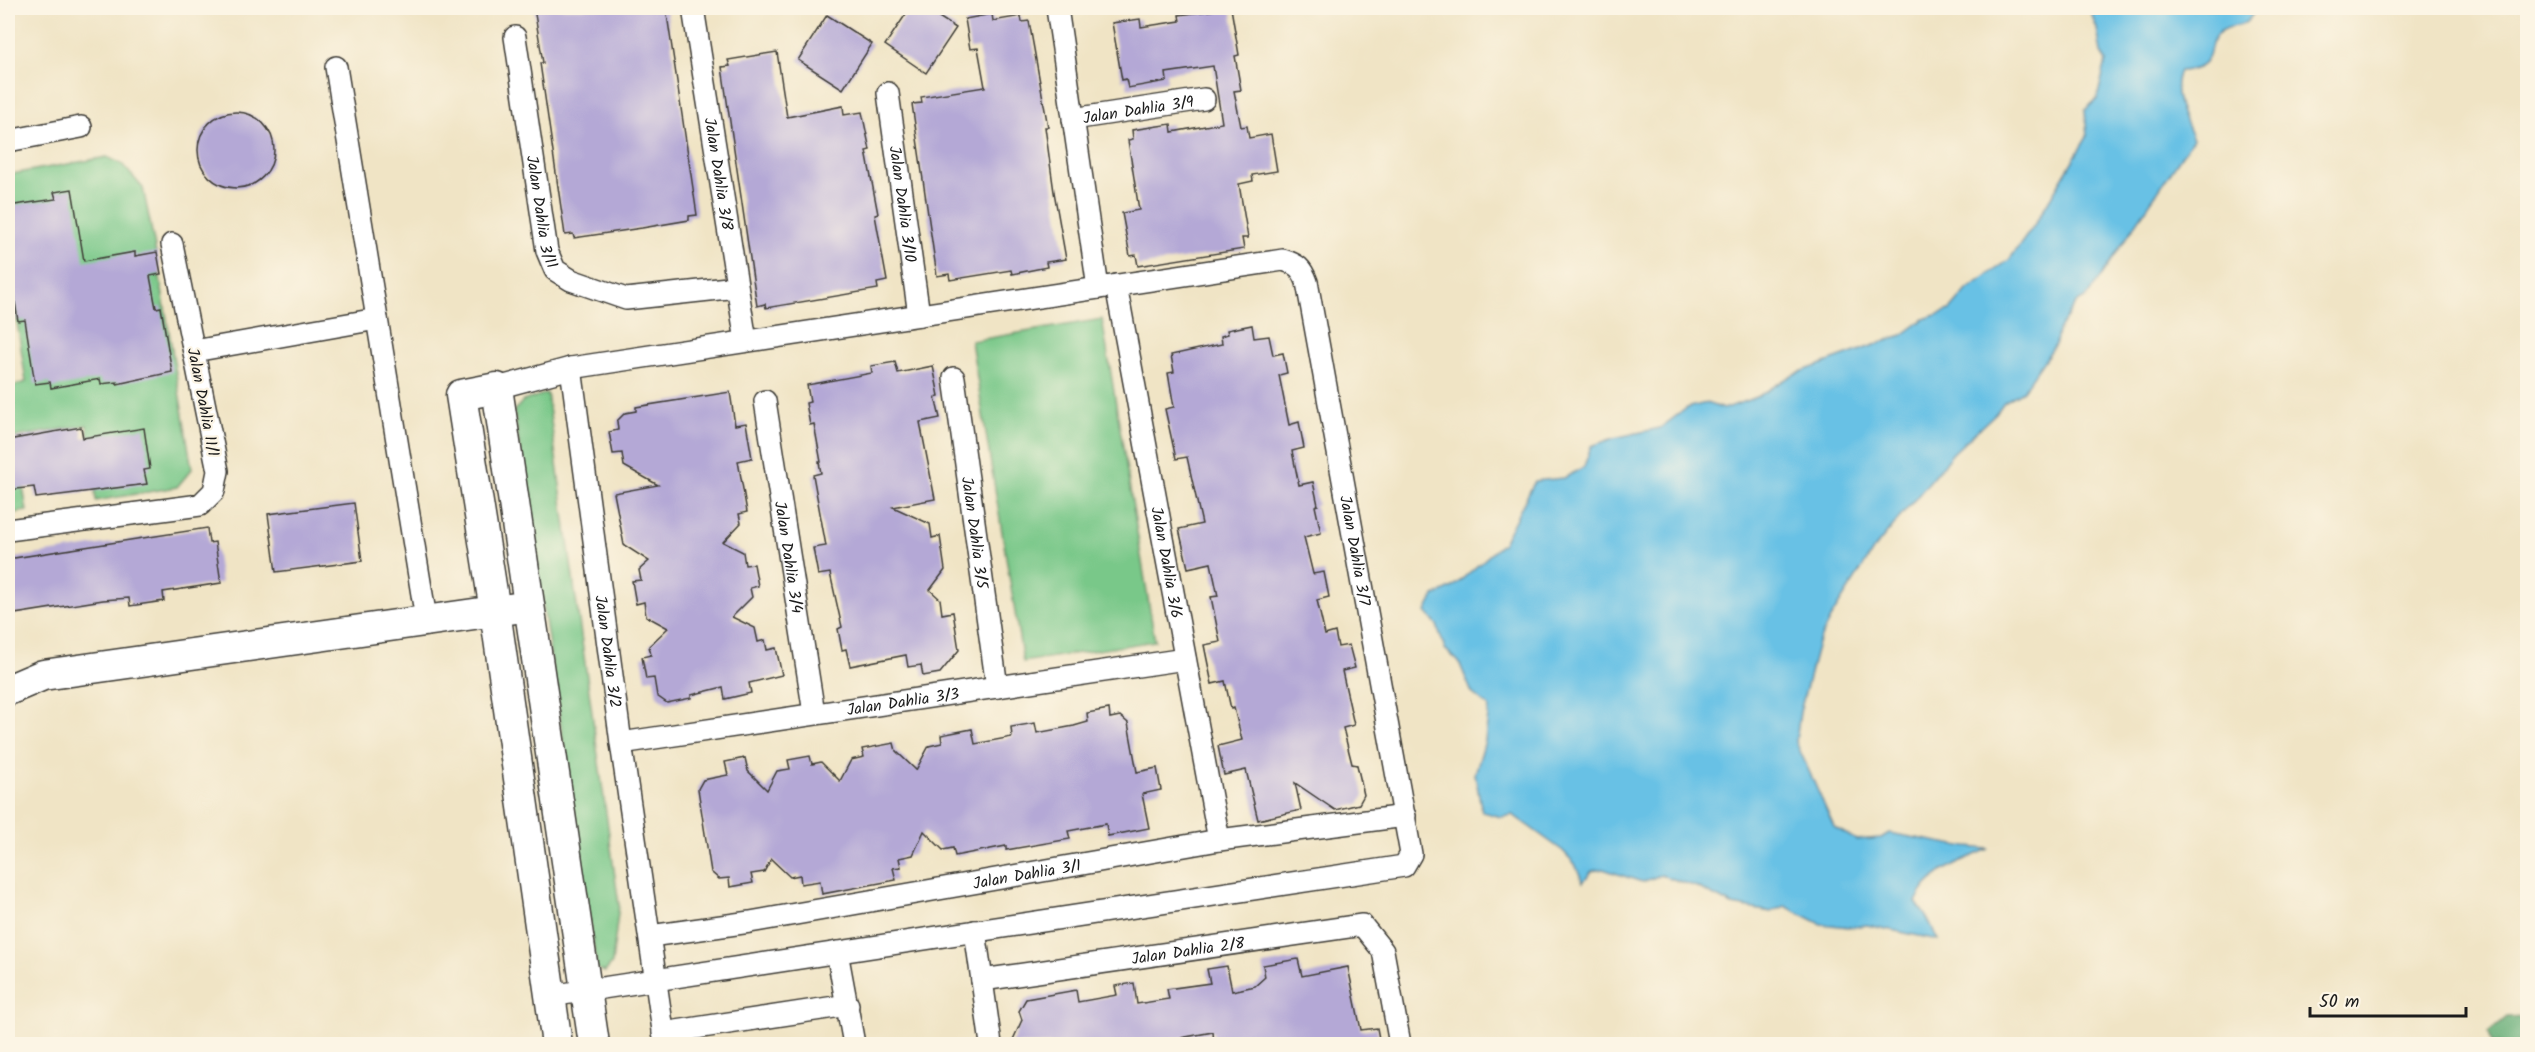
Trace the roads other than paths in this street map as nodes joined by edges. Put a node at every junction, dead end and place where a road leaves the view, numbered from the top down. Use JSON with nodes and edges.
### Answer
{"nodes":[{"id":1,"x":693,"y":8,"type":"edge"},
{"id":2,"x":1057,"y":8,"type":"edge"},
{"id":3,"x":515,"y":38,"type":"dead end"},
{"id":4,"x":336,"y":67,"type":"dead end"},
{"id":5,"x":888,"y":93,"type":"dead end"},
{"id":6,"x":1204,"y":99,"type":"dead end"},
{"id":7,"x":1073,"y":119,"type":"junction"},
{"id":8,"x":81,"y":127,"type":"dead end"},
{"id":9,"x":8,"y":141,"type":"edge"},
{"id":10,"x":172,"y":244,"type":"dead end"},
{"id":11,"x":737,"y":287,"type":"junction"},
{"id":12,"x":1107,"y":287,"type":"junction"},
{"id":13,"x":919,"y":315,"type":"junction"},
{"id":14,"x":377,"y":319,"type":"junction"},
{"id":15,"x":746,"y":341,"type":"junction"},
{"id":16,"x":194,"y":351,"type":"junction"},
{"id":17,"x":571,"y":368,"type":"junction"},
{"id":18,"x":954,"y":378,"type":"dead end"},
{"id":19,"x":497,"y":388,"type":"junction"},
{"id":20,"x":765,"y":401,"type":"dead end"},
{"id":21,"x":8,"y":530,"type":"edge"},
{"id":22,"x":529,"y":607,"type":"junction"},
{"id":23,"x":495,"y":611,"type":"junction"},
{"id":24,"x":426,"y":619,"type":"junction"},
{"id":25,"x":1185,"y":659,"type":"junction"},
{"id":26,"x":997,"y":687,"type":"junction"},
{"id":27,"x":8,"y":690,"type":"edge"},
{"id":28,"x":814,"y":713,"type":"junction"},
{"id":29,"x":621,"y":743,"type":"junction"},
{"id":30,"x":1405,"y":816,"type":"junction"},
{"id":31,"x":1218,"y":840,"type":"junction"},
{"id":32,"x":975,"y":931,"type":"junction"},
{"id":33,"x":650,"y":936,"type":"junction"},
{"id":34,"x":837,"y":952,"type":"junction"},
{"id":35,"x":656,"y":980,"type":"junction"},
{"id":36,"x":982,"y":980,"type":"junction"},
{"id":37,"x":586,"y":990,"type":"junction"},
{"id":38,"x":550,"y":996,"type":"junction"},
{"id":39,"x":851,"y":1025,"type":"edge"},
{"id":40,"x":664,"y":1039,"type":"edge"},
{"id":41,"x":557,"y":1044,"type":"edge"},
{"id":42,"x":594,"y":1044,"type":"edge"},
{"id":43,"x":990,"y":1044,"type":"edge"},
{"id":44,"x":1400,"y":1044,"type":"edge"}],
"edges":[{"from":1,"to":11,"type":"street","name":"Jalan Dahlia 3/8"},
{"from":2,"to":7,"type":"street","name":"Jalan Dahlia 3/6"},
{"from":3,"to":11,"type":"street","name":"Jalan Dahlia 3/11"},
{"from":4,"to":14,"type":"street"},
{"from":5,"to":13,"type":"street","name":"Jalan Dahlia 3/10"},
{"from":6,"to":7,"type":"street","name":"Jalan Dahlia 3/9"},
{"from":7,"to":12,"type":"street","name":"Jalan Dahlia 3/6"},
{"from":8,"to":9,"type":"street"},
{"from":10,"to":16,"type":"street","name":"Jalan Dahlia 11/1"},
{"from":11,"to":15,"type":"street","name":"Jalan Dahlia 3/8"},
{"from":12,"to":13,"type":"street"},
{"from":12,"to":25,"type":"street","name":"Jalan Dahlia 3/6"},
{"from":12,"to":30,"type":"street","name":"Jalan Dahlia 3/7"},
{"from":13,"to":15,"type":"street"},
{"from":14,"to":16,"type":"street"},
{"from":14,"to":24,"type":"street"},
{"from":15,"to":17,"type":"street"},
{"from":16,"to":21,"type":"street","name":"Jalan Dahlia 11/1"},
{"from":17,"to":19,"type":"street"},
{"from":17,"to":29,"type":"street","name":"Jalan Dahlia 3/2"},
{"from":18,"to":26,"type":"street","name":"Jalan Dahlia 3/5"},
{"from":19,"to":22,"type":"street"},
{"from":19,"to":23,"type":"street"},
{"from":20,"to":28,"type":"street","name":"Jalan Dahlia 3/4"},
{"from":22,"to":23,"type":"street"},
{"from":22,"to":37,"type":"street"},
{"from":23,"to":24,"type":"street"},
{"from":23,"to":38,"type":"street"},
{"from":24,"to":27,"type":"street"},
{"from":25,"to":26,"type":"street","name":"Jalan Dahlia 3/3"},
{"from":25,"to":31,"type":"street","name":"Jalan Dahlia 3/6"},
{"from":26,"to":28,"type":"street","name":"Jalan Dahlia 3/3"},
{"from":28,"to":29,"type":"street","name":"Jalan Dahlia 3/3"},
{"from":29,"to":33,"type":"street","name":"Jalan Dahlia 3/2"},
{"from":30,"to":31,"type":"street","name":"Jalan Dahlia 3/1"},
{"from":30,"to":32,"type":"street","name":"Jalan Dahlia 3/7"},
{"from":31,"to":33,"type":"street","name":"Jalan Dahlia 3/1"},
{"from":32,"to":34,"type":"street"},
{"from":32,"to":36,"type":"street"},
{"from":33,"to":35,"type":"street","name":"Jalan Dahlia 3/2"},
{"from":34,"to":35,"type":"street"},
{"from":34,"to":39,"type":"street"},
{"from":35,"to":37,"type":"street"},
{"from":35,"to":40,"type":"street","name":"Jalan Dahlia 3/2"},
{"from":36,"to":43,"type":"street"},
{"from":36,"to":44,"type":"street","name":"Jalan Dahlia 2/8"},
{"from":37,"to":38,"type":"street"},
{"from":37,"to":42,"type":"street"},
{"from":38,"to":41,"type":"street"},
{"from":39,"to":40,"type":"street"}]}
